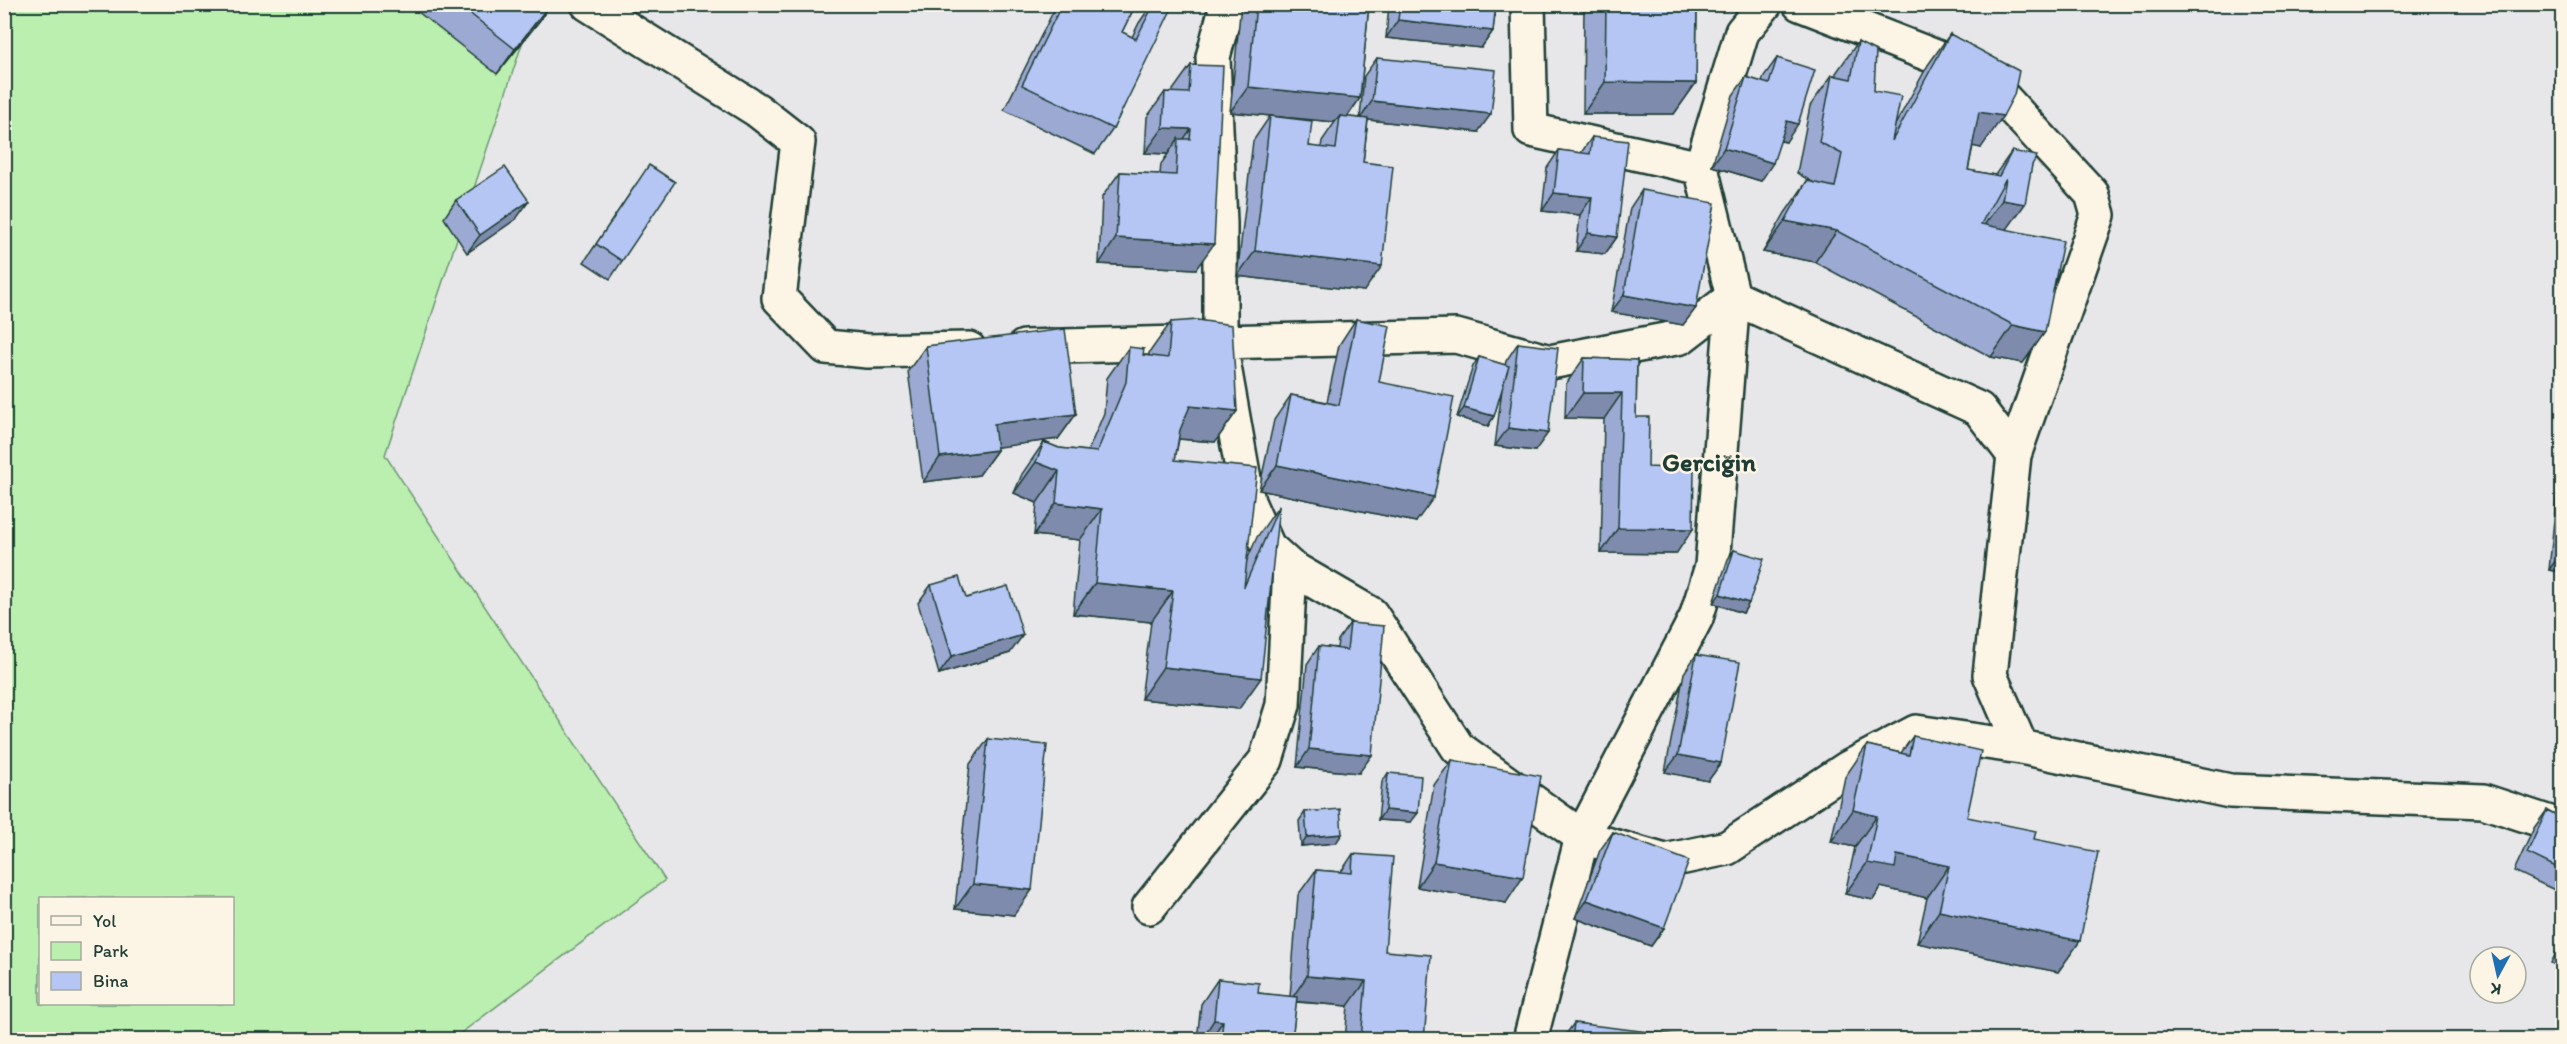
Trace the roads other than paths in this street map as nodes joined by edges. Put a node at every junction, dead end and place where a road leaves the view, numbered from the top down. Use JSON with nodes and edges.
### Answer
{"nodes":[{"id":1,"x":588,"y":4,"type":"edge"},
{"id":2,"x":1227,"y":4,"type":"edge"},
{"id":3,"x":1528,"y":4,"type":"edge"},
{"id":4,"x":1765,"y":4,"type":"edge"},
{"id":5,"x":1800,"y":4,"type":"edge"},
{"id":6,"x":1701,"y":168,"type":"junction"},
{"id":7,"x":1733,"y":297,"type":"junction"},
{"id":8,"x":1220,"y":344,"type":"junction"},
{"id":9,"x":2014,"y":455,"type":"junction"},
{"id":10,"x":1290,"y":567,"type":"junction"},
{"id":11,"x":2021,"y":747,"type":"junction"},
{"id":12,"x":2562,"y":827,"type":"edge"},
{"id":13,"x":1582,"y":837,"type":"junction"},
{"id":14,"x":1149,"y":907,"type":"dead end"},
{"id":15,"x":1530,"y":1040,"type":"edge"}],
"edges":[{"from":1,"to":8,"type":"street"},
{"from":2,"to":8,"type":"street"},
{"from":3,"to":6,"type":"street"},
{"from":4,"to":6,"type":"street"},
{"from":5,"to":9,"type":"street"},
{"from":6,"to":7,"type":"street"},
{"from":7,"to":8,"type":"street"},
{"from":7,"to":9,"type":"street"},
{"from":7,"to":13,"type":"street"},
{"from":8,"to":10,"type":"street"},
{"from":9,"to":11,"type":"street"},
{"from":10,"to":13,"type":"street"},
{"from":10,"to":14,"type":"street"},
{"from":11,"to":12,"type":"street"},
{"from":11,"to":13,"type":"street"},
{"from":13,"to":15,"type":"street"}]}
